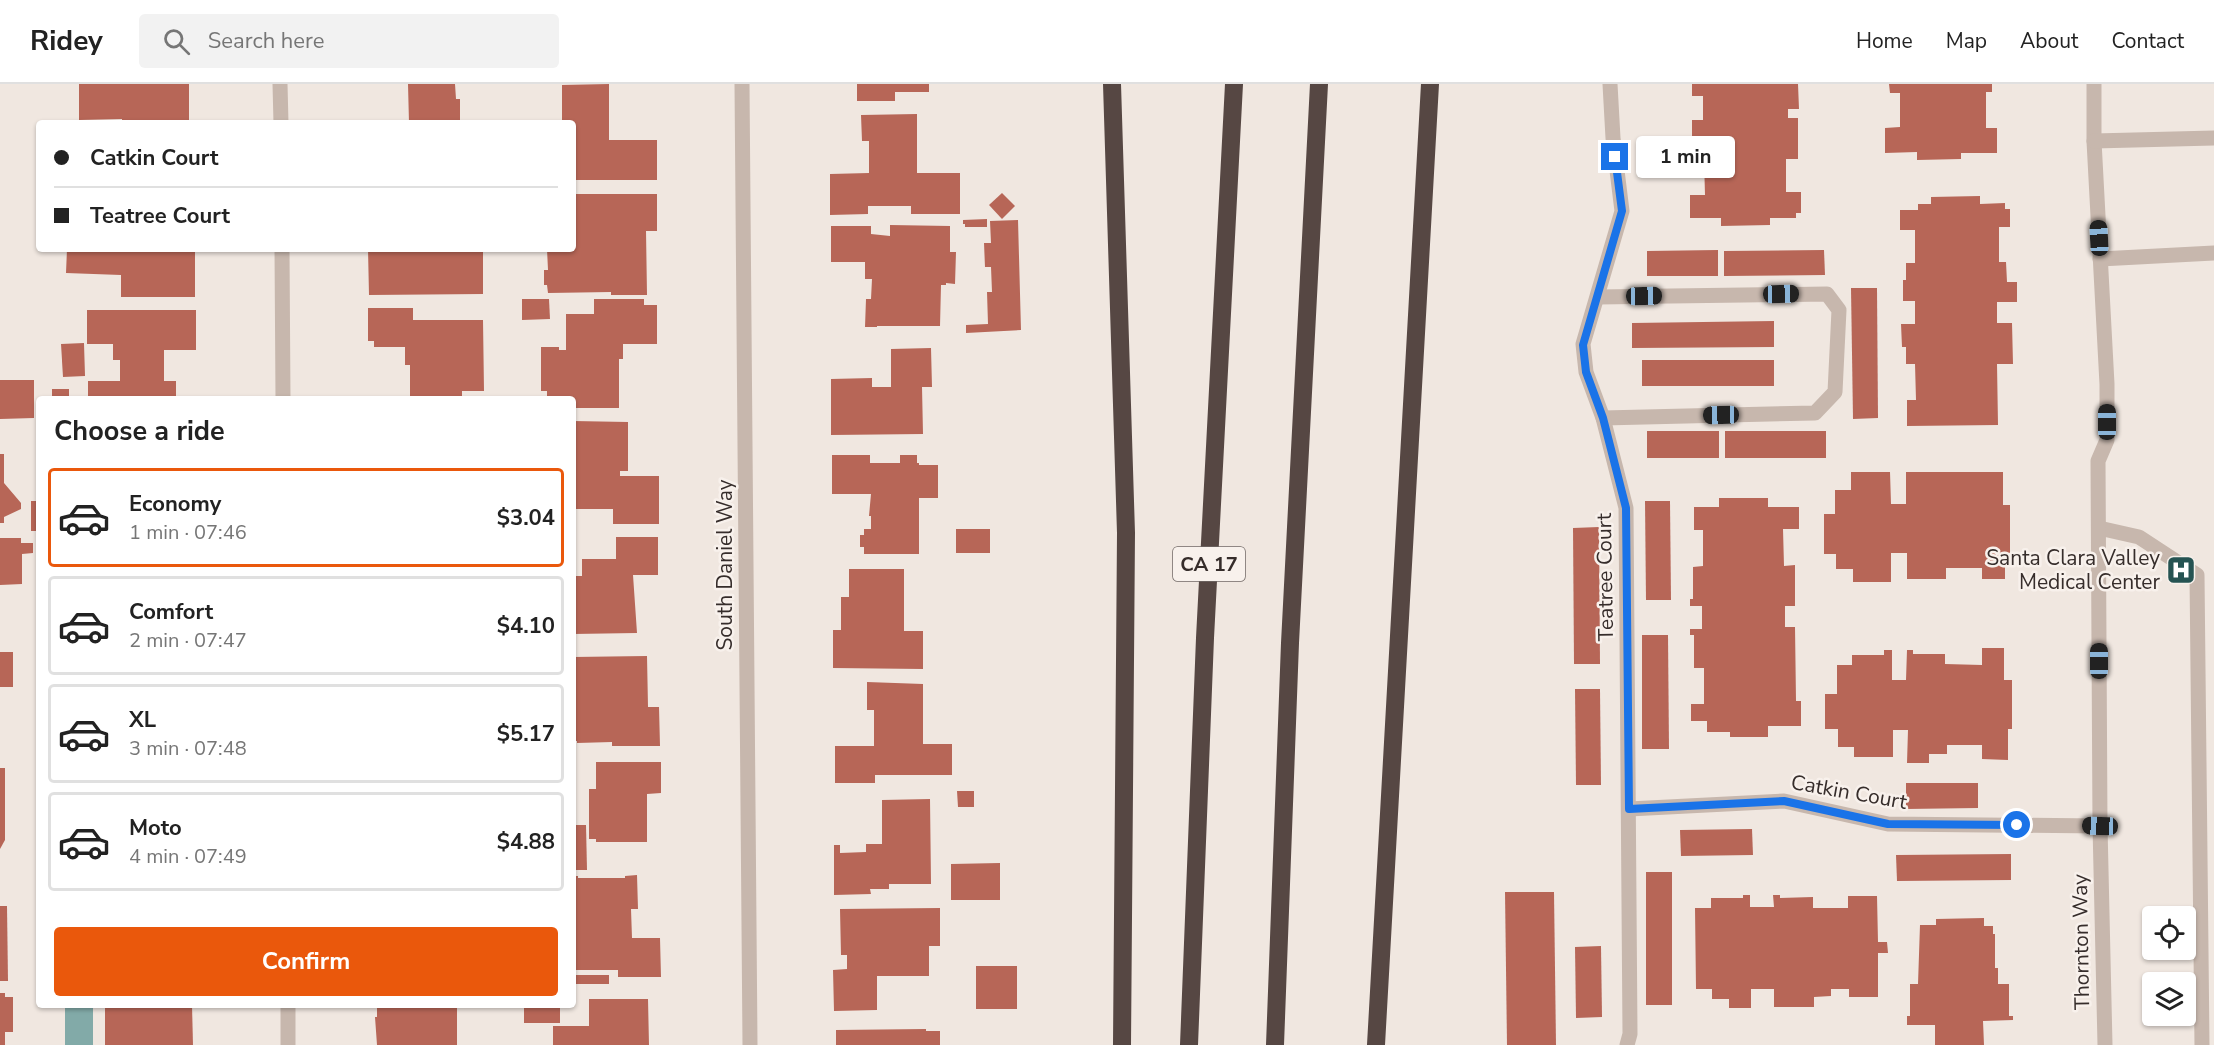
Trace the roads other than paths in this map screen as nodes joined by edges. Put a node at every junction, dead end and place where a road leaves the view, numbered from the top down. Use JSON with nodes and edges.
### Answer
{"nodes":[{"id":1,"x":280,"y":84,"type":"edge"},
{"id":2,"x":742,"y":84,"type":"edge"},
{"id":3,"x":1112,"y":84,"type":"edge"},
{"id":4,"x":1234,"y":84,"type":"edge"},
{"id":5,"x":1319,"y":84,"type":"edge"},
{"id":6,"x":1430,"y":84,"type":"edge"},
{"id":7,"x":1610,"y":84,"type":"edge"},
{"id":8,"x":2094,"y":84,"type":"edge"},
{"id":9,"x":281,"y":120,"type":"edge"},
{"id":10,"x":2214,"y":138,"type":"edge"},
{"id":11,"x":2094,"y":141,"type":"junction"},
{"id":12,"x":282,"y":252,"type":"edge"},
{"id":13,"x":2214,"y":253,"type":"edge"},
{"id":14,"x":2100,"y":259,"type":"junction"},
{"id":15,"x":1598,"y":297,"type":"junction"},
{"id":16,"x":283,"y":396,"type":"edge"},
{"id":17,"x":1603,"y":418,"type":"junction"},
{"id":18,"x":2099,"y":528,"type":"junction"},
{"id":19,"x":1629,"y":809,"type":"junction"},
{"id":20,"x":2100,"y":826,"type":"junction"},
{"id":21,"x":288,"y":1008,"type":"edge"},
{"id":22,"x":288,"y":1045,"type":"edge"},
{"id":23,"x":750,"y":1045,"type":"edge"},
{"id":24,"x":1122,"y":1045,"type":"edge"},
{"id":25,"x":1189,"y":1045,"type":"edge"},
{"id":26,"x":1275,"y":1045,"type":"edge"},
{"id":27,"x":1376,"y":1045,"type":"edge"},
{"id":28,"x":1627,"y":1045,"type":"edge"},
{"id":29,"x":2105,"y":1045,"type":"edge"},
{"id":30,"x":2202,"y":1045,"type":"edge"}],
"edges":[{"from":1,"to":9,"type":"street"},
{"from":2,"to":23,"type":"street","name":"South Daniel Way"},
{"from":3,"to":24,"type":"highway"},
{"from":4,"to":25,"type":"highway","number":"CA 17"},
{"from":5,"to":26,"type":"highway"},
{"from":6,"to":27,"type":"highway"},
{"from":7,"to":15,"type":"street","name":"Teatree Court"},
{"from":8,"to":11,"type":"street","name":"Thornton Way"},
{"from":10,"to":11,"type":"street"},
{"from":11,"to":14,"type":"street","name":"Thornton Way"},
{"from":12,"to":16,"type":"street"},
{"from":13,"to":14,"type":"street"},
{"from":14,"to":18,"type":"street","name":"Thornton Way"},
{"from":15,"to":17,"type":"street","name":"Teatree Court"},
{"from":15,"to":17,"type":"street"},
{"from":17,"to":19,"type":"street","name":"Teatree Court"},
{"from":18,"to":20,"type":"street","name":"Thornton Way"},
{"from":18,"to":30,"type":"street"},
{"from":19,"to":20,"type":"street","name":"Catkin Court"},
{"from":19,"to":28,"type":"street","name":"Teatree Court"},
{"from":20,"to":29,"type":"street","name":"Thornton Way"},
{"from":21,"to":22,"type":"street"}]}
